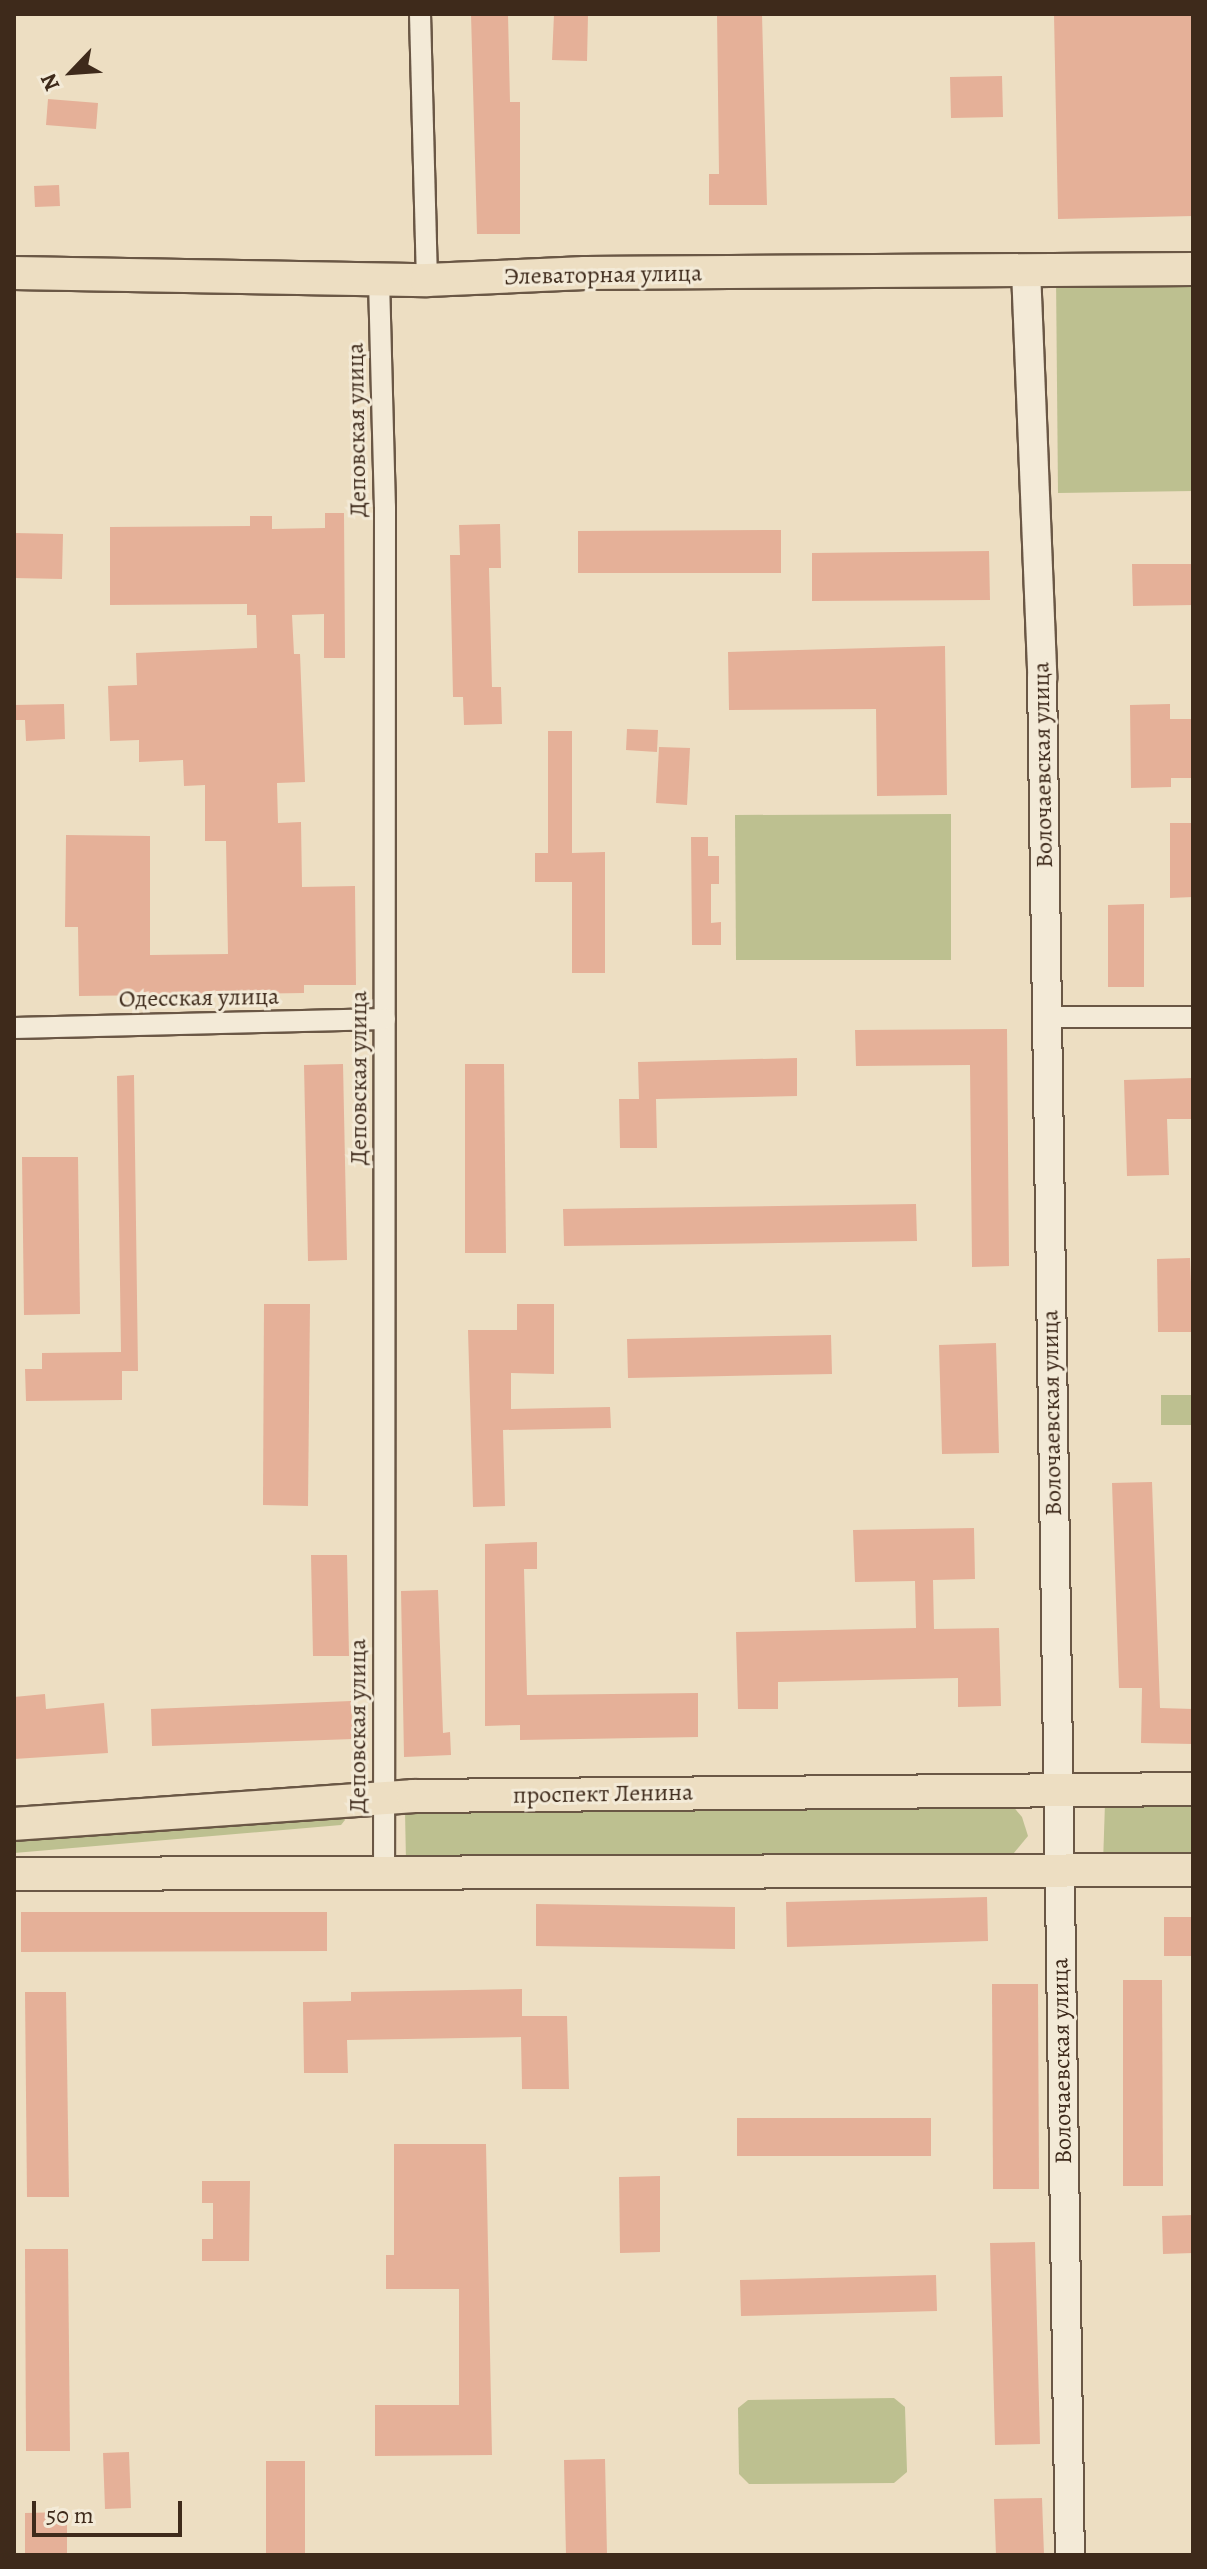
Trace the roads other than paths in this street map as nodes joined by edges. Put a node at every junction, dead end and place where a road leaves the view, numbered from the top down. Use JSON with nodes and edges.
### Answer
{"nodes":[{"id":1,"x":420,"y":14,"type":"edge"},
{"id":2,"x":1193,"y":269,"type":"edge"},
{"id":3,"x":1026,"y":270,"type":"junction"},
{"id":4,"x":14,"y":273,"type":"edge"},
{"id":5,"x":379,"y":280,"type":"junction"},
{"id":6,"x":427,"y":280,"type":"junction"},
{"id":7,"x":1047,"y":1017,"type":"junction"},
{"id":8,"x":1193,"y":1017,"type":"edge"},
{"id":9,"x":385,"y":1019,"type":"junction"},
{"id":10,"x":14,"y":1028,"type":"edge"},
{"id":11,"x":1193,"y":1789,"type":"edge"},
{"id":12,"x":1057,"y":1790,"type":"junction"},
{"id":13,"x":383,"y":1797,"type":"junction"},
{"id":14,"x":14,"y":1824,"type":"edge"},
{"id":15,"x":1059,"y":1870,"type":"junction"},
{"id":16,"x":1193,"y":1870,"type":"edge"},
{"id":17,"x":14,"y":1874,"type":"edge"},
{"id":18,"x":384,"y":1876,"type":"junction"},
{"id":19,"x":1070,"y":2555,"type":"edge"}],
"edges":[{"from":1,"to":6,"type":"street"},
{"from":2,"to":3,"type":"main road","name":"Элеваторная улица"},
{"from":3,"to":6,"type":"main road","name":"Элеваторная улица"},
{"from":3,"to":7,"type":"street","name":"Волочаевская улица"},
{"from":4,"to":5,"type":"main road","name":"Элеваторная улица"},
{"from":5,"to":6,"type":"main road","name":"Элеваторная улица"},
{"from":5,"to":9,"type":"street","name":"Деповская улица"},
{"from":7,"to":8,"type":"street"},
{"from":7,"to":12,"type":"street","name":"Волочаевская улица"},
{"from":9,"to":10,"type":"street","name":"Одесская улица"},
{"from":9,"to":13,"type":"street","name":"Деповская улица"},
{"from":11,"to":12,"type":"main road","name":"проспект Ленина"},
{"from":12,"to":13,"type":"main road","name":"проспект Ленина"},
{"from":12,"to":15,"type":"street","name":"Волочаевская улица"},
{"from":13,"to":14,"type":"main road","name":"проспект Ленина"},
{"from":13,"to":18,"type":"street","name":"Деповская улица"},
{"from":15,"to":16,"type":"main road"},
{"from":15,"to":18,"type":"main road"},
{"from":15,"to":19,"type":"street","name":"Волочаевская улица"},
{"from":17,"to":18,"type":"main road"}]}
